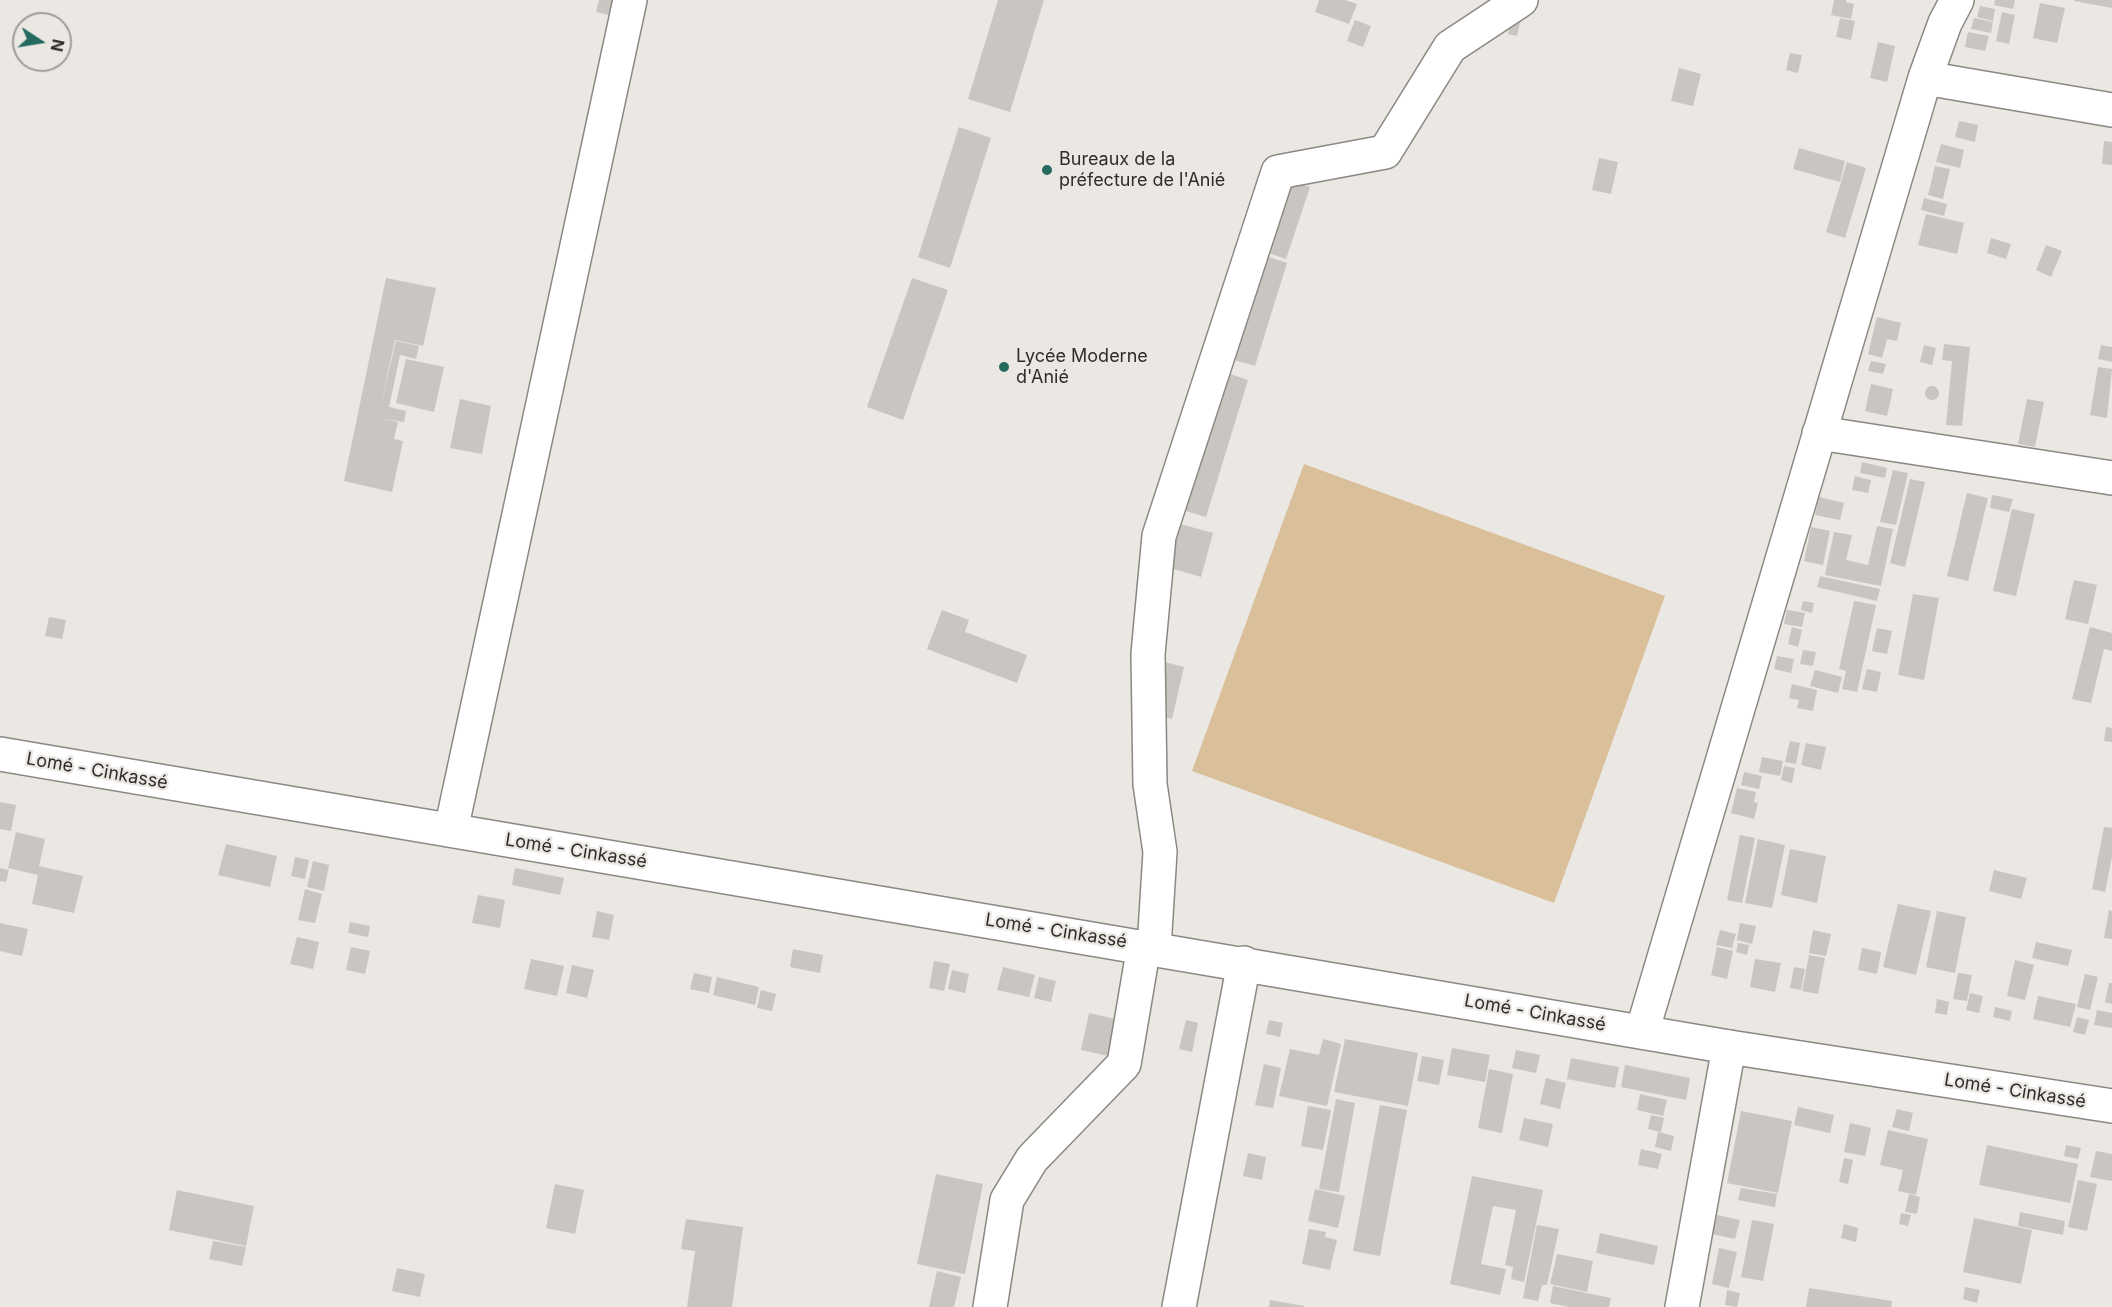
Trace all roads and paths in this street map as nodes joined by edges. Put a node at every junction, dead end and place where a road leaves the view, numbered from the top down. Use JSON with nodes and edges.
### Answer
{"nodes":[{"id":1,"x":630,"y":0,"type":"edge"},
{"id":2,"x":1521,"y":0,"type":"edge"},
{"id":3,"x":1957,"y":0,"type":"edge"},
{"id":4,"x":1924,"y":78,"type":"junction"},
{"id":5,"x":2112,"y":110,"type":"edge"},
{"id":6,"x":1819,"y":433,"type":"junction"},
{"id":7,"x":2112,"y":478,"type":"edge"},
{"id":8,"x":0,"y":754,"type":"edge"},
{"id":9,"x":451,"y":830,"type":"junction"},
{"id":10,"x":1149,"y":947,"type":"junction"},
{"id":11,"x":1244,"y":963,"type":"junction"},
{"id":12,"x":1642,"y":1032,"type":"junction"},
{"id":13,"x":1730,"y":1047,"type":"junction"},
{"id":14,"x":2112,"y":1106,"type":"edge"},
{"id":15,"x":990,"y":1307,"type":"edge"},
{"id":16,"x":1179,"y":1307,"type":"edge"},
{"id":17,"x":1682,"y":1307,"type":"edge"}],
"edges":[{"from":1,"to":9,"type":"main road"},
{"from":2,"to":10,"type":"main road"},
{"from":3,"to":4,"type":"main road"},
{"from":4,"to":5,"type":"main road"},
{"from":4,"to":6,"type":"main road"},
{"from":6,"to":7,"type":"main road"},
{"from":6,"to":12,"type":"main road"},
{"from":8,"to":9,"type":"main road","name":"Lomé - Cinkassé"},
{"from":9,"to":10,"type":"main road","name":"Lomé - Cinkassé"},
{"from":10,"to":11,"type":"main road","name":"Lomé - Cinkassé"},
{"from":10,"to":15,"type":"main road"},
{"from":11,"to":12,"type":"main road","name":"Lomé - Cinkassé"},
{"from":11,"to":16,"type":"main road"},
{"from":12,"to":13,"type":"main road","name":"Lomé - Cinkassé"},
{"from":13,"to":14,"type":"main road","name":"Lomé - Cinkassé"},
{"from":13,"to":17,"type":"main road"}]}
